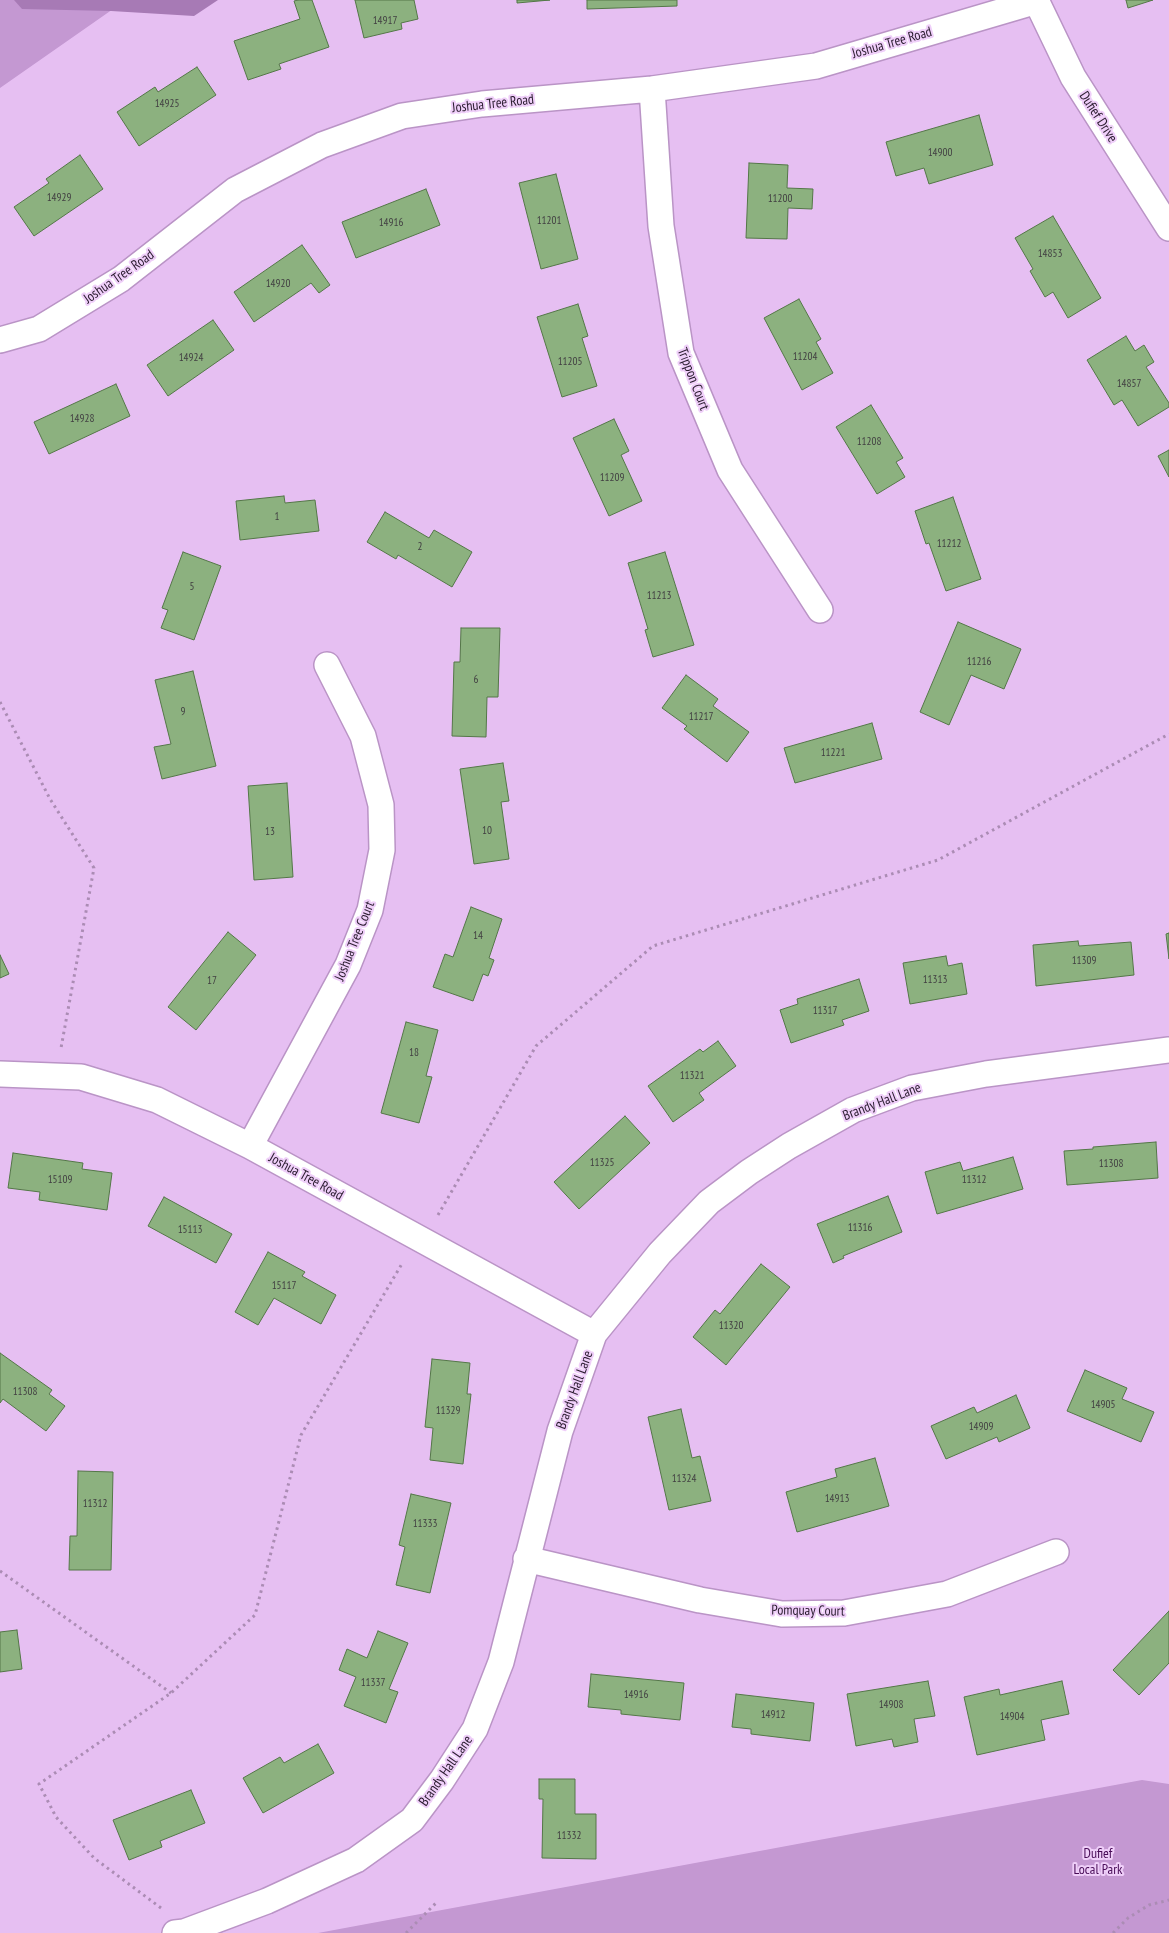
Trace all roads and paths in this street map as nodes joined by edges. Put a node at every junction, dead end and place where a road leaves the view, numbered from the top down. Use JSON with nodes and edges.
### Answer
{"nodes":[{"id":1,"x":1036,"y":0,"type":"edge"},
{"id":2,"x":652,"y":89,"type":"junction"},
{"id":3,"x":1169,"y":228,"type":"edge"},
{"id":4,"x":0,"y":340,"type":"edge"},
{"id":5,"x":820,"y":610,"type":"dead end"},
{"id":6,"x":328,"y":665,"type":"dead end"},
{"id":7,"x":0,"y":702,"type":"edge"},
{"id":8,"x":1169,"y":734,"type":"edge"},
{"id":9,"x":1169,"y":1050,"type":"edge"},
{"id":10,"x":0,"y":1074,"type":"edge"},
{"id":11,"x":57,"y":1076,"type":"junction"},
{"id":12,"x":250,"y":1146,"type":"junction"},
{"id":13,"x":423,"y":1240,"type":"junction"},
{"id":14,"x":594,"y":1334,"type":"junction"},
{"id":15,"x":1056,"y":1552,"type":"dead end"},
{"id":16,"x":526,"y":1559,"type":"junction"},
{"id":17,"x":0,"y":1571,"type":"edge"},
{"id":18,"x":172,"y":1693,"type":"junction"},
{"id":19,"x":1169,"y":1900,"type":"edge"},
{"id":20,"x":438,"y":1901,"type":"dead end"},
{"id":21,"x":172,"y":1923,"type":"edge"},
{"id":22,"x":406,"y":1933,"type":"edge"},
{"id":23,"x":1113,"y":1933,"type":"edge"}],
"edges":[{"from":1,"to":2,"type":"street","name":"Joshua Tree Road"},
{"from":1,"to":3,"type":"street","name":"Dufief Drive"},
{"from":2,"to":4,"type":"street","name":"Joshua Tree Road"},
{"from":2,"to":5,"type":"street","name":"Trippon Court"},
{"from":6,"to":12,"type":"street","name":"Joshua Tree Court"},
{"from":7,"to":11,"type":"path"},
{"from":8,"to":13,"type":"path"},
{"from":9,"to":14,"type":"street","name":"Brandy Hall Lane"},
{"from":10,"to":11,"type":"street","name":"Joshua Tree Road"},
{"from":11,"to":12,"type":"street","name":"Joshua Tree Road"},
{"from":12,"to":13,"type":"street","name":"Joshua Tree Road"},
{"from":13,"to":14,"type":"street","name":"Joshua Tree Road"},
{"from":13,"to":18,"type":"path"},
{"from":14,"to":16,"type":"street","name":"Brandy Hall Lane"},
{"from":15,"to":16,"type":"street","name":"Pomquay Court"},
{"from":16,"to":21,"type":"street","name":"Brandy Hall Lane"},
{"from":17,"to":18,"type":"path"},
{"from":18,"to":21,"type":"path"},
{"from":19,"to":23,"type":"path"},
{"from":20,"to":22,"type":"path"}]}
